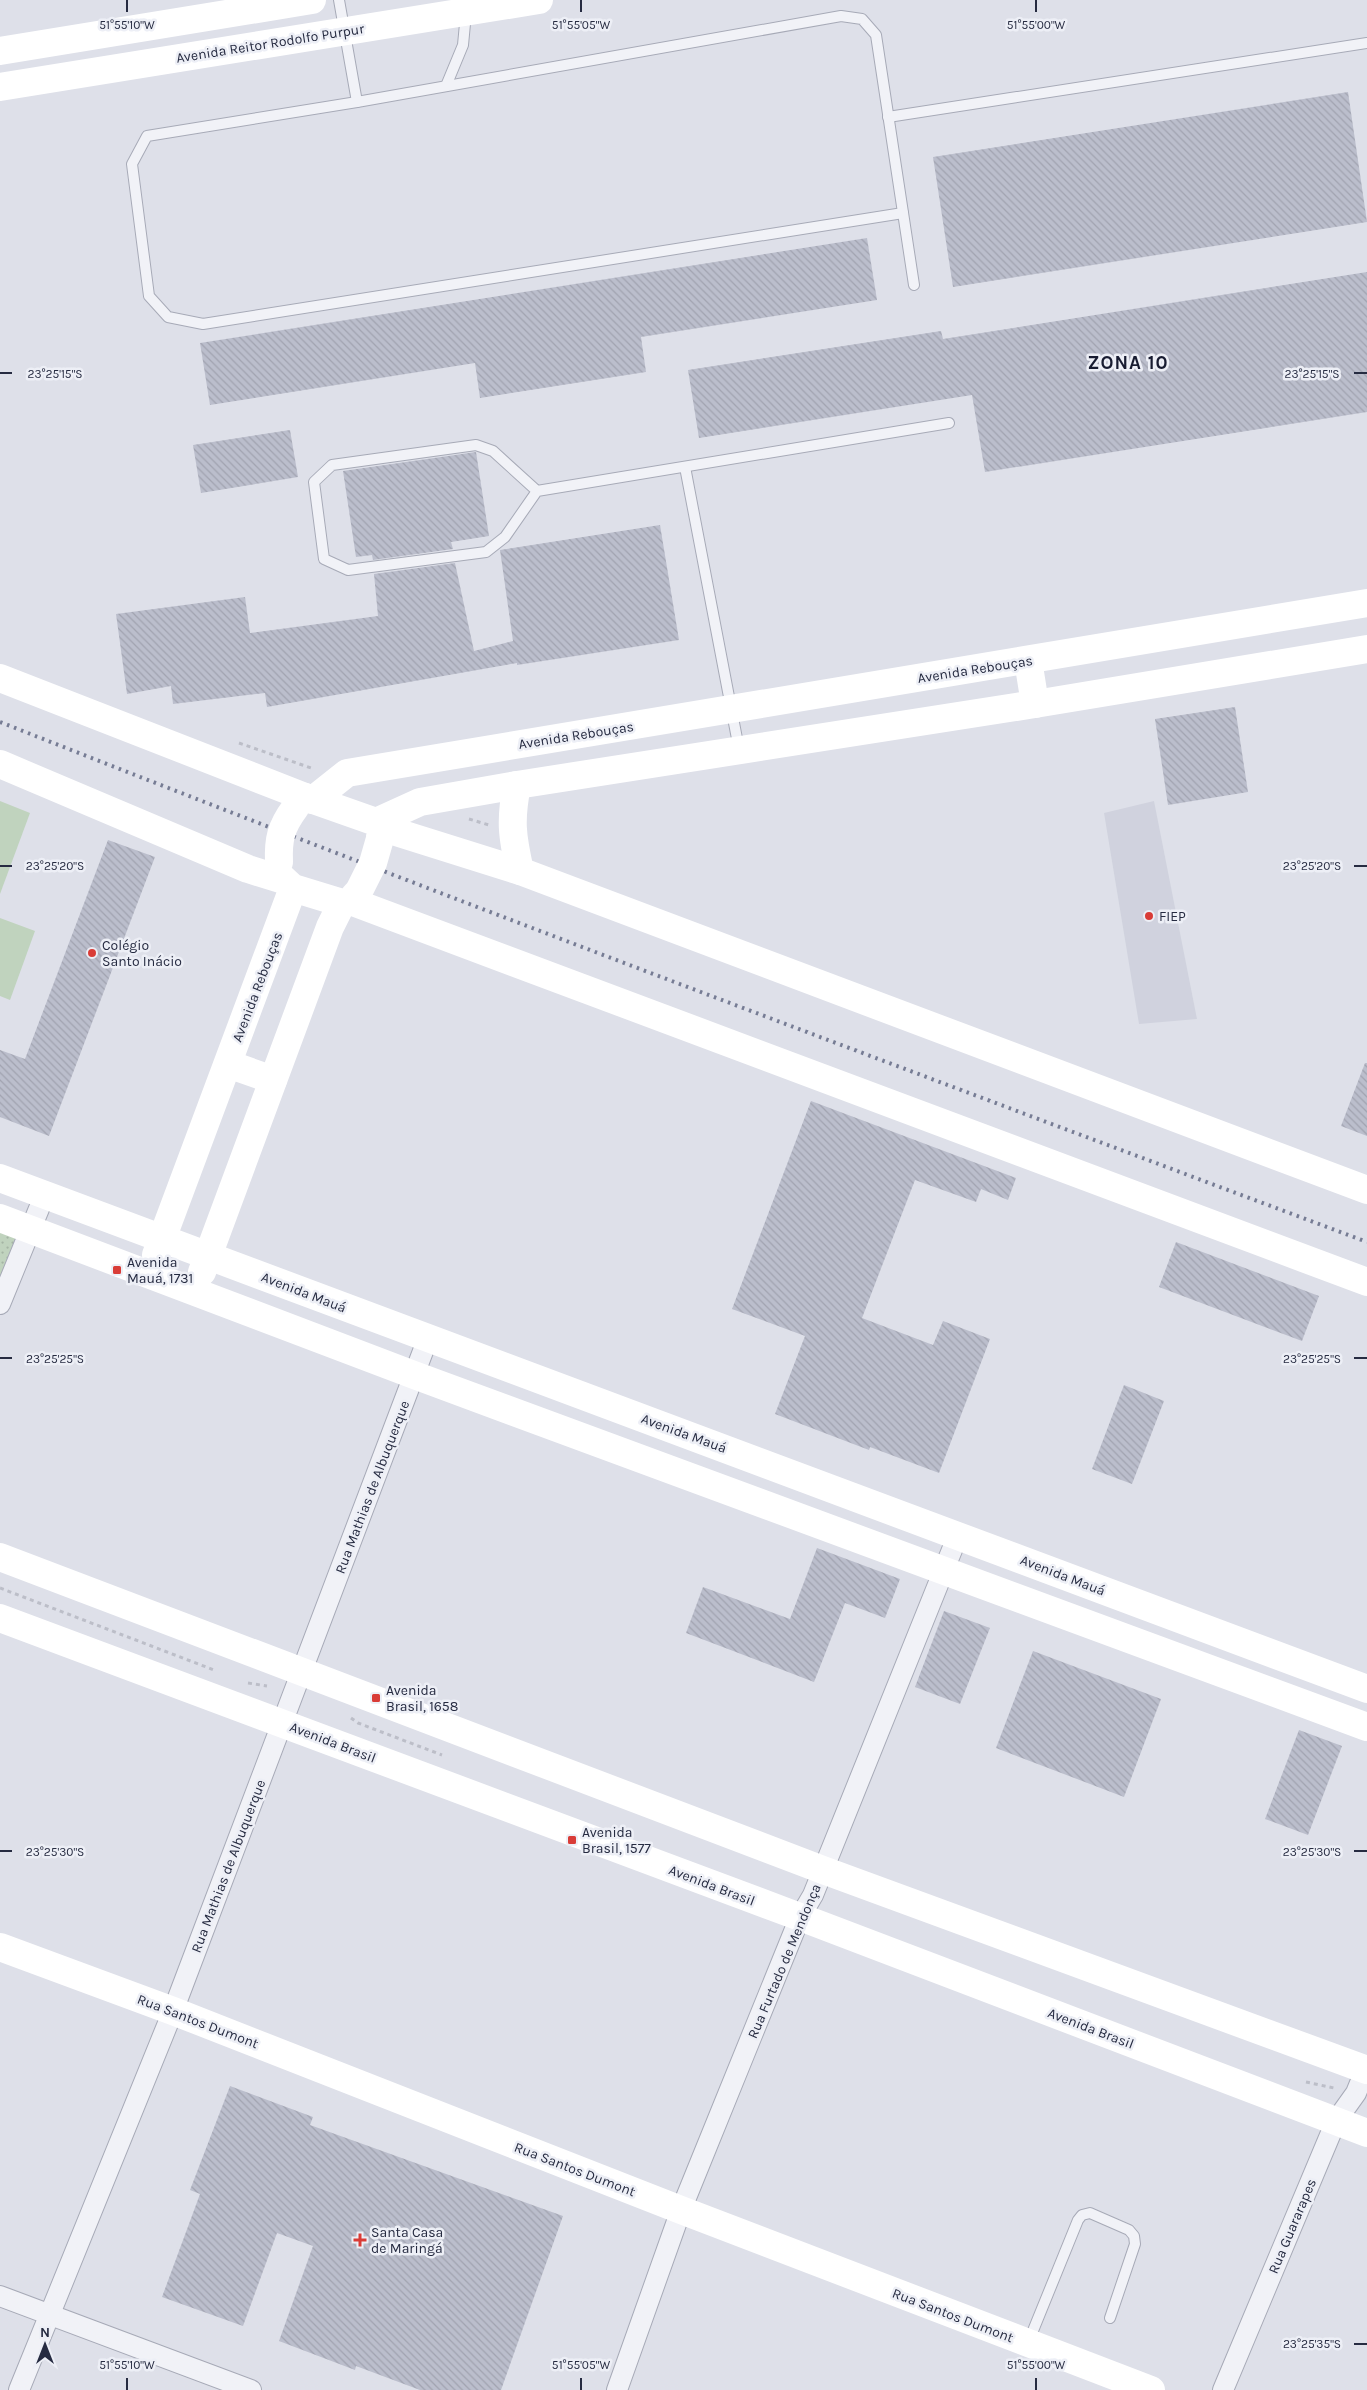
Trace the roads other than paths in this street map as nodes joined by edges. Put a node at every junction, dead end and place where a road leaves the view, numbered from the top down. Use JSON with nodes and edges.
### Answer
{"nodes":[{"id":1,"x":312,"y":0,"type":"edge"},
{"id":2,"x":339,"y":0,"type":"edge"},
{"id":3,"x":539,"y":0,"type":"edge"},
{"id":4,"x":465,"y":6,"type":"edge"},
{"id":5,"x":344,"y":31,"type":"junction"},
{"id":6,"x":100,"y":35,"type":"junction"},
{"id":7,"x":1367,"y":43,"type":"edge"},
{"id":8,"x":0,"y":51,"type":"edge"},
{"id":9,"x":105,"y":70,"type":"junction"},
{"id":10,"x":446,"y":86,"type":"junction"},
{"id":11,"x":0,"y":87,"type":"edge"},
{"id":12,"x":357,"y":102,"type":"junction"},
{"id":13,"x":888,"y":117,"type":"junction"},
{"id":14,"x":903,"y":214,"type":"junction"},
{"id":15,"x":914,"y":285,"type":"dead end"},
{"id":16,"x":949,"y":423,"type":"dead end"},
{"id":17,"x":685,"y":467,"type":"junction"},
{"id":18,"x":537,"y":491,"type":"junction"},
{"id":19,"x":1367,"y":603,"type":"edge"},
{"id":20,"x":1367,"y":649,"type":"edge"},
{"id":21,"x":1028,"y":660,"type":"junction"},
{"id":22,"x":0,"y":678,"type":"edge"},
{"id":23,"x":1035,"y":704,"type":"junction"},
{"id":24,"x":733,"y":709,"type":"junction"},
{"id":25,"x":739,"y":750,"type":"junction"},
{"id":26,"x":0,"y":764,"type":"edge"},
{"id":27,"x":517,"y":784,"type":"junction"},
{"id":28,"x":304,"y":802,"type":"junction"},
{"id":29,"x":379,"y":831,"type":"junction"},
{"id":30,"x":520,"y":871,"type":"junction"},
{"id":31,"x":284,"y":876,"type":"junction"},
{"id":32,"x":351,"y":897,"type":"junction"},
{"id":33,"x":228,"y":1064,"type":"junction"},
{"id":34,"x":273,"y":1080,"type":"junction"},
{"id":35,"x":0,"y":1178,"type":"edge"},
{"id":36,"x":1367,"y":1190,"type":"edge"},
{"id":37,"x":44,"y":1194,"type":"junction"},
{"id":38,"x":0,"y":1218,"type":"edge"},
{"id":39,"x":30,"y":1229,"type":"junction"},
{"id":40,"x":162,"y":1239,"type":"junction"},
{"id":41,"x":208,"y":1256,"type":"junction"},
{"id":42,"x":149,"y":1274,"type":"junction"},
{"id":43,"x":1367,"y":1282,"type":"edge"},
{"id":44,"x":194,"y":1292,"type":"junction"},
{"id":45,"x":0,"y":1304,"type":"edge"},
{"id":46,"x":428,"y":1338,"type":"junction"},
{"id":47,"x":414,"y":1375,"type":"junction"},
{"id":48,"x":958,"y":1535,"type":"junction"},
{"id":49,"x":0,"y":1557,"type":"edge"},
{"id":50,"x":944,"y":1572,"type":"junction"},
{"id":51,"x":0,"y":1618,"type":"edge"},
{"id":52,"x":302,"y":1671,"type":"junction"},
{"id":53,"x":1367,"y":1689,"type":"edge"},
{"id":54,"x":282,"y":1723,"type":"junction"},
{"id":55,"x":1367,"y":1727,"type":"edge"},
{"id":56,"x":823,"y":1870,"type":"junction"},
{"id":57,"x":800,"y":1918,"type":"junction"},
{"id":58,"x":0,"y":1947,"type":"edge"},
{"id":59,"x":173,"y":2011,"type":"junction"},
{"id":60,"x":1367,"y":2068,"type":"edge"},
{"id":61,"x":1336,"y":2121,"type":"junction"},
{"id":62,"x":1367,"y":2133,"type":"edge"},
{"id":63,"x":681,"y":2210,"type":"junction"},
{"id":64,"x":0,"y":2296,"type":"edge"},
{"id":65,"x":48,"y":2315,"type":"junction"},
{"id":66,"x":1110,"y":2318,"type":"dead end"},
{"id":67,"x":1028,"y":2344,"type":"junction"},
{"id":68,"x":18,"y":2390,"type":"edge"},
{"id":69,"x":251,"y":2390,"type":"edge"},
{"id":70,"x":617,"y":2390,"type":"edge"},
{"id":71,"x":1151,"y":2390,"type":"edge"},
{"id":72,"x":1222,"y":2390,"type":"edge"}],
"edges":[{"from":1,"to":6,"type":"main road"},
{"from":2,"to":5,"type":"lane"},
{"from":3,"to":4,"type":"main road","name":"Avenida Reitor Rodolfo Purpur"},
{"from":4,"to":5,"type":"main road","name":"Avenida Reitor Rodolfo Purpur"},
{"from":4,"to":10,"type":"lane"},
{"from":5,"to":9,"type":"main road","name":"Avenida Reitor Rodolfo Purpur"},
{"from":5,"to":12,"type":"lane"},
{"from":6,"to":8,"type":"main road"},
{"from":6,"to":9,"type":"main road"},
{"from":7,"to":13,"type":"lane"},
{"from":9,"to":11,"type":"main road","name":"Avenida Reitor Rodolfo Purpur"},
{"from":10,"to":12,"type":"lane"},
{"from":10,"to":13,"type":"lane"},
{"from":12,"to":14,"type":"lane"},
{"from":13,"to":14,"type":"lane"},
{"from":14,"to":15,"type":"lane"},
{"from":16,"to":17,"type":"lane"},
{"from":17,"to":18,"type":"lane"},
{"from":17,"to":24,"type":"lane"},
{"from":18,"to":18,"type":"lane"},
{"from":19,"to":21,"type":"main road","name":"Avenida Rebouças"},
{"from":20,"to":23,"type":"main road"},
{"from":21,"to":23,"type":"main road"},
{"from":21,"to":24,"type":"main road","name":"Avenida Rebouças"},
{"from":22,"to":28,"type":"main road"},
{"from":23,"to":25,"type":"main road"},
{"from":24,"to":25,"type":"lane"},
{"from":24,"to":28,"type":"main road","name":"Avenida Rebouças"},
{"from":25,"to":27,"type":"main road"},
{"from":26,"to":31,"type":"main road"},
{"from":27,"to":29,"type":"main road"},
{"from":27,"to":30,"type":"main road"},
{"from":28,"to":29,"type":"main road"},
{"from":28,"to":31,"type":"main road","name":"Avenida Rebouças","bridge":true},
{"from":29,"to":30,"type":"main road"},
{"from":29,"to":32,"type":"main road","bridge":true},
{"from":30,"to":36,"type":"main road"},
{"from":31,"to":32,"type":"main road"},
{"from":31,"to":33,"type":"main road","name":"Avenida Rebouças"},
{"from":32,"to":34,"type":"main road"},
{"from":32,"to":43,"type":"main road"},
{"from":33,"to":34,"type":"main road"},
{"from":33,"to":40,"type":"main road","name":"Avenida Rebouças"},
{"from":34,"to":41,"type":"main road"},
{"from":35,"to":37,"type":"main road","name":"Avenida Mauá"},
{"from":37,"to":39,"type":"street"},
{"from":37,"to":40,"type":"main road","name":"Avenida Mauá"},
{"from":38,"to":39,"type":"main road"},
{"from":39,"to":42,"type":"main road"},
{"from":39,"to":45,"type":"street"},
{"from":40,"to":41,"type":"main road","name":"Avenida Mauá"},
{"from":40,"to":42,"type":"main road","name":"Avenida Rebouças"},
{"from":41,"to":44,"type":"main road"},
{"from":41,"to":46,"type":"main road","name":"Avenida Mauá"},
{"from":42,"to":44,"type":"main road"},
{"from":44,"to":47,"type":"main road"},
{"from":46,"to":47,"type":"street","name":"Rua Mathias de Albuquerque"},
{"from":46,"to":48,"type":"main road","name":"Avenida Mauá"},
{"from":47,"to":50,"type":"main road"},
{"from":47,"to":52,"type":"street","name":"Rua Mathias de Albuquerque"},
{"from":48,"to":50,"type":"street","name":"Rua Furtado de Mendonça"},
{"from":48,"to":53,"type":"main road","name":"Avenida Mauá"},
{"from":49,"to":52,"type":"main road"},
{"from":50,"to":55,"type":"main road"},
{"from":50,"to":56,"type":"street","name":"Rua Furtado de Mendonça"},
{"from":51,"to":54,"type":"main road","name":"Avenida Brasil"},
{"from":52,"to":54,"type":"street","name":"Rua Mathias de Albuquerque"},
{"from":52,"to":56,"type":"main road"},
{"from":54,"to":57,"type":"main road","name":"Avenida Brasil"},
{"from":54,"to":59,"type":"street","name":"Rua Mathias de Albuquerque"},
{"from":56,"to":57,"type":"street","name":"Rua Furtado de Mendonça"},
{"from":56,"to":60,"type":"main road"},
{"from":57,"to":61,"type":"main road","name":"Avenida Brasil"},
{"from":57,"to":63,"type":"street","name":"Rua Furtado de Mendonça"},
{"from":58,"to":59,"type":"main road","name":"Rua Santos Dumont"},
{"from":59,"to":63,"type":"main road","name":"Rua Santos Dumont"},
{"from":59,"to":65,"type":"street","name":"Rua Mathias de Albuquerque"},
{"from":60,"to":61,"type":"street","name":"Rua Guararapes"},
{"from":61,"to":62,"type":"main road","name":"Avenida Brasil"},
{"from":61,"to":72,"type":"street","name":"Rua Guararapes"},
{"from":63,"to":67,"type":"main road","name":"Rua Santos Dumont"},
{"from":63,"to":70,"type":"street","name":"Rua Furtado de Mendonça"},
{"from":64,"to":65,"type":"street"},
{"from":65,"to":68,"type":"street","name":"Rua Mathias de Albuquerque"},
{"from":65,"to":69,"type":"street"},
{"from":66,"to":67,"type":"lane"},
{"from":67,"to":71,"type":"main road","name":"Rua Santos Dumont"}]}
